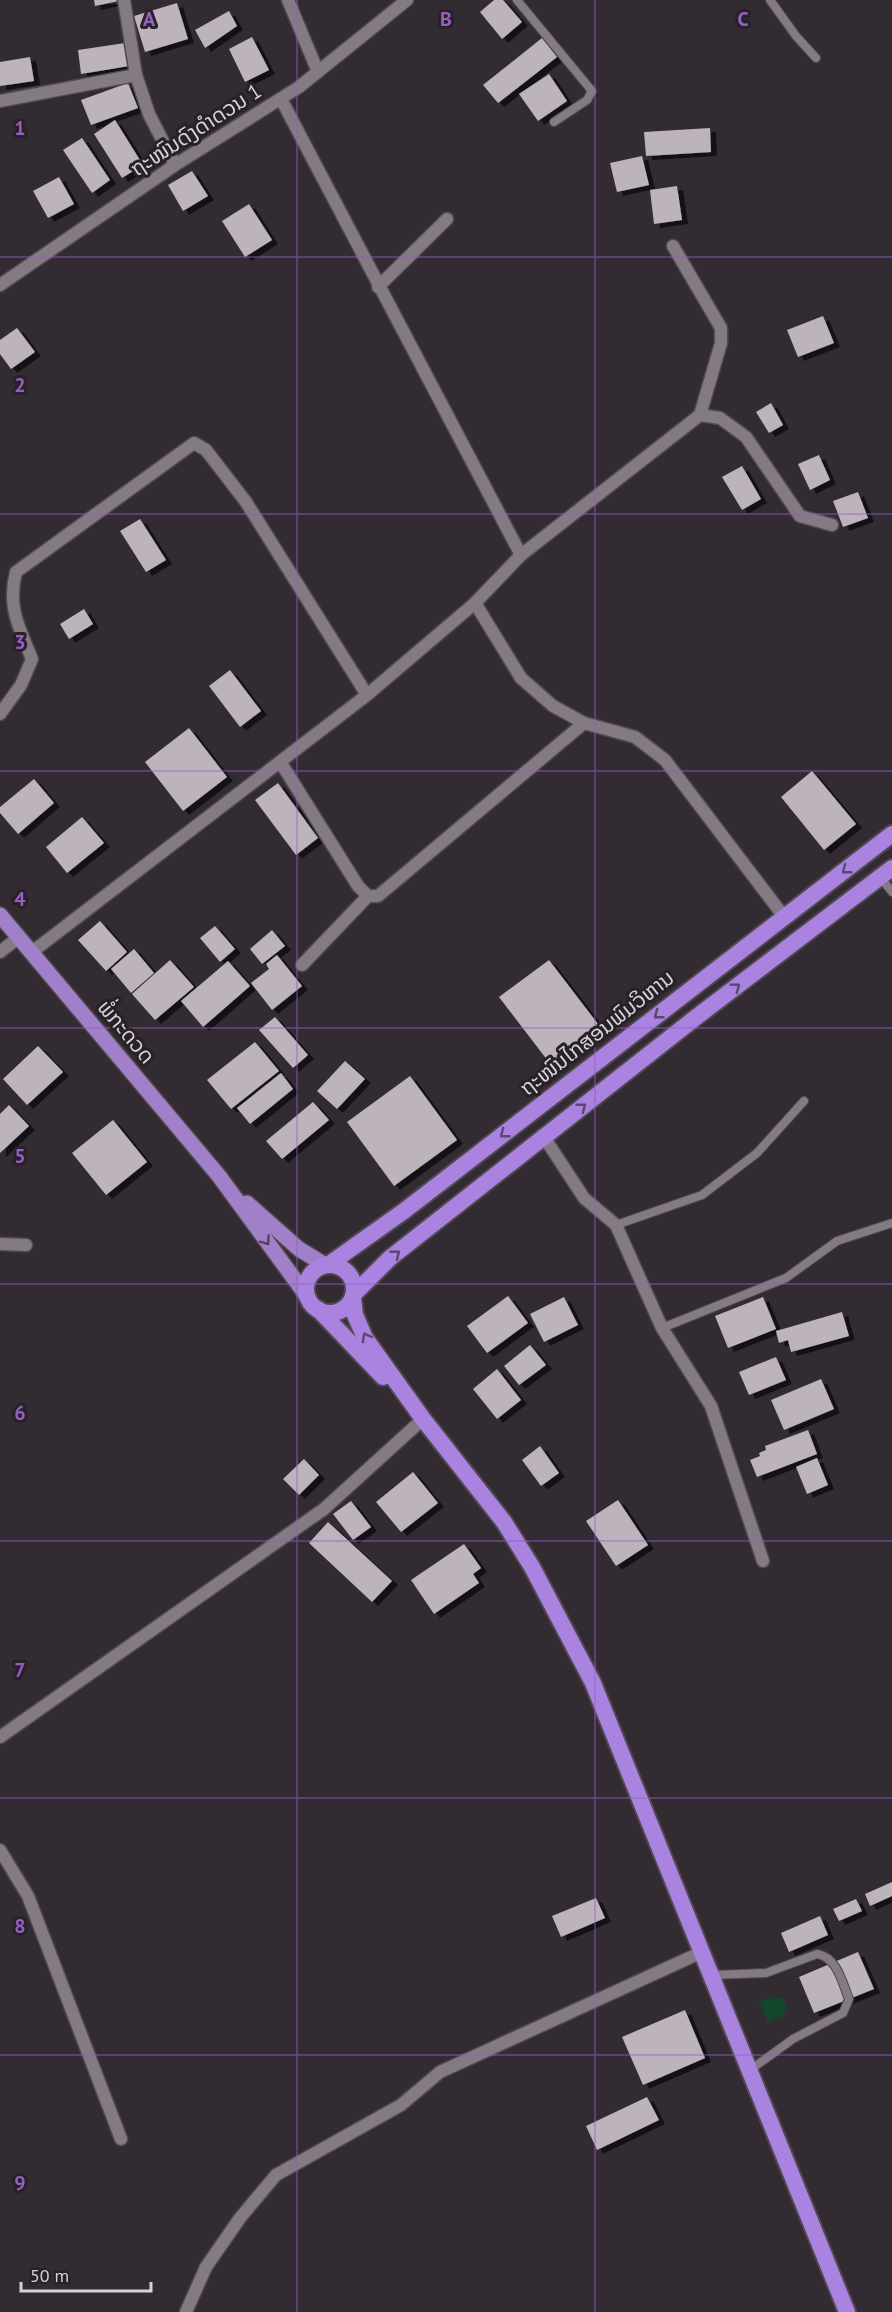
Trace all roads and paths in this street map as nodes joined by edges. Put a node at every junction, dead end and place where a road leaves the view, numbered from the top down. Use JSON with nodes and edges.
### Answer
{"nodes":[{"id":1,"x":124,"y":0,"type":"edge"},
{"id":2,"x":288,"y":0,"type":"edge"},
{"id":3,"x":407,"y":0,"type":"edge"},
{"id":4,"x":517,"y":0,"type":"edge"},
{"id":5,"x":770,"y":0,"type":"edge"},
{"id":6,"x":816,"y":58,"type":"dead end"},
{"id":7,"x":318,"y":72,"type":"junction"},
{"id":8,"x":136,"y":75,"type":"junction"},
{"id":9,"x":281,"y":99,"type":"junction"},
{"id":10,"x":0,"y":101,"type":"edge"},
{"id":11,"x":554,"y":122,"type":"dead end"},
{"id":12,"x":175,"y":165,"type":"junction"},
{"id":13,"x":447,"y":219,"type":"dead end"},
{"id":14,"x":673,"y":246,"type":"dead end"},
{"id":15,"x":0,"y":285,"type":"edge"},
{"id":16,"x":378,"y":287,"type":"junction"},
{"id":17,"x":700,"y":415,"type":"junction"},
{"id":18,"x":832,"y":525,"type":"dead end"},
{"id":19,"x":521,"y":555,"type":"junction"},
{"id":20,"x":475,"y":603,"type":"junction"},
{"id":21,"x":367,"y":695,"type":"junction"},
{"id":22,"x":0,"y":714,"type":"edge"},
{"id":23,"x":584,"y":723,"type":"junction"},
{"id":24,"x":281,"y":763,"type":"junction"},
{"id":25,"x":892,"y":834,"type":"edge"},
{"id":26,"x":886,"y":872,"type":"edge"},
{"id":27,"x":892,"y":892,"type":"edge"},
{"id":28,"x":368,"y":896,"type":"junction"},
{"id":29,"x":0,"y":915,"type":"edge"},
{"id":30,"x":785,"y":918,"type":"junction"},
{"id":31,"x":19,"y":937,"type":"junction"},
{"id":32,"x":0,"y":952,"type":"edge"},
{"id":33,"x":32,"y":952,"type":"junction"},
{"id":34,"x":302,"y":965,"type":"dead end"},
{"id":35,"x":684,"y":995,"type":"junction"},
{"id":36,"x":699,"y":1015,"type":"junction"},
{"id":37,"x":804,"y":1101,"type":"dead end"},
{"id":38,"x":544,"y":1137,"type":"junction"},
{"id":39,"x":219,"y":1176,"type":"junction"},
{"id":40,"x":892,"y":1223,"type":"edge"},
{"id":41,"x":616,"y":1225,"type":"junction"},
{"id":42,"x":0,"y":1244,"type":"edge"},
{"id":43,"x":26,"y":1245,"type":"dead end"},
{"id":44,"x":327,"y":1265,"type":"junction"},
{"id":45,"x":353,"y":1295,"type":"junction"},
{"id":46,"x":313,"y":1304,"type":"junction"},
{"id":47,"x":662,"y":1328,"type":"junction"},
{"id":48,"x":423,"y":1419,"type":"junction"},
{"id":49,"x":763,"y":1561,"type":"dead end"},
{"id":50,"x":0,"y":1737,"type":"edge"},
{"id":51,"x":0,"y":1850,"type":"edge"},
{"id":52,"x":702,"y":1952,"type":"junction"},
{"id":53,"x":712,"y":1975,"type":"junction"},
{"id":54,"x":750,"y":2070,"type":"junction"},
{"id":55,"x":121,"y":2139,"type":"dead end"},
{"id":56,"x":186,"y":2312,"type":"edge"},
{"id":57,"x":848,"y":2312,"type":"edge"}],
"edges":[{"from":1,"to":8,"type":"street"},
{"from":2,"to":7,"type":"street"},
{"from":3,"to":7,"type":"street","name":"ຖະໜົນດົງດຳດວນ 1"},
{"from":4,"to":11,"type":"lane"},
{"from":5,"to":6,"type":"lane"},
{"from":7,"to":9,"type":"street","name":"ຖະໜົນດົງດຳດວນ 1"},
{"from":8,"to":10,"type":"street"},
{"from":8,"to":12,"type":"street"},
{"from":9,"to":12,"type":"street","name":"ຖະໜົນດົງດຳດວນ 1"},
{"from":9,"to":16,"type":"street"},
{"from":12,"to":15,"type":"street","name":"ຖະໜົນດົງດຳດວນ 1"},
{"from":13,"to":16,"type":"street"},
{"from":14,"to":17,"type":"street"},
{"from":16,"to":19,"type":"street"},
{"from":17,"to":18,"type":"street"},
{"from":17,"to":19,"type":"street"},
{"from":19,"to":20,"type":"street"},
{"from":20,"to":21,"type":"street"},
{"from":20,"to":23,"type":"street"},
{"from":21,"to":22,"type":"street"},
{"from":21,"to":24,"type":"street"},
{"from":23,"to":28,"type":"street"},
{"from":23,"to":30,"type":"street"},
{"from":24,"to":28,"type":"street"},
{"from":24,"to":33,"type":"street"},
{"from":25,"to":30,"type":"highway","name":"ຖະໜົນໄກສອນພົມວິຫານ","one_way":true},
{"from":26,"to":27,"type":"lane"},
{"from":36,"to":26,"type":"highway","one_way":true},
{"from":28,"to":34,"type":"street"},
{"from":29,"to":31,"type":"main road","name":"ພໍ່ກະດວດ"},
{"from":30,"to":35,"type":"highway","name":"ຖະໜົນໄກສອນພົມວິຫານ"},
{"from":31,"to":32,"type":"street"},
{"from":31,"to":33,"type":"main road","name":"ພໍ່ກະດວດ"},
{"from":33,"to":39,"type":"main road","name":"ພໍ່ກະດວດ"},
{"from":35,"to":36,"type":"highway"},
{"from":35,"to":44,"type":"highway","name":"ຖະໜົນໄກສອນພົມວິຫານ","one_way":true},
{"from":38,"to":36,"type":"highway","one_way":true},
{"from":37,"to":41,"type":"lane"},
{"from":38,"to":41,"type":"street"},
{"from":45,"to":38,"type":"highway","one_way":true},
{"from":39,"to":44,"type":"main road"},
{"from":39,"to":46,"type":"main road","one_way":true},
{"from":40,"to":47,"type":"lane"},
{"from":41,"to":47,"type":"street"},
{"from":42,"to":43,"type":"street"},
{"from":44,"to":45,"type":"highway"},
{"from":44,"to":46,"type":"highway"},
{"from":45,"to":46,"type":"highway"},
{"from":48,"to":45,"type":"highway","one_way":true},
{"from":46,"to":48,"type":"highway"},
{"from":47,"to":49,"type":"street"},
{"from":48,"to":50,"type":"street"},
{"from":48,"to":52,"type":"highway"},
{"from":51,"to":55,"type":"street"},
{"from":52,"to":53,"type":"highway"},
{"from":52,"to":56,"type":"street"},
{"from":53,"to":54,"type":"highway"},
{"from":53,"to":54,"type":"lane"},
{"from":54,"to":57,"type":"highway"}]}
